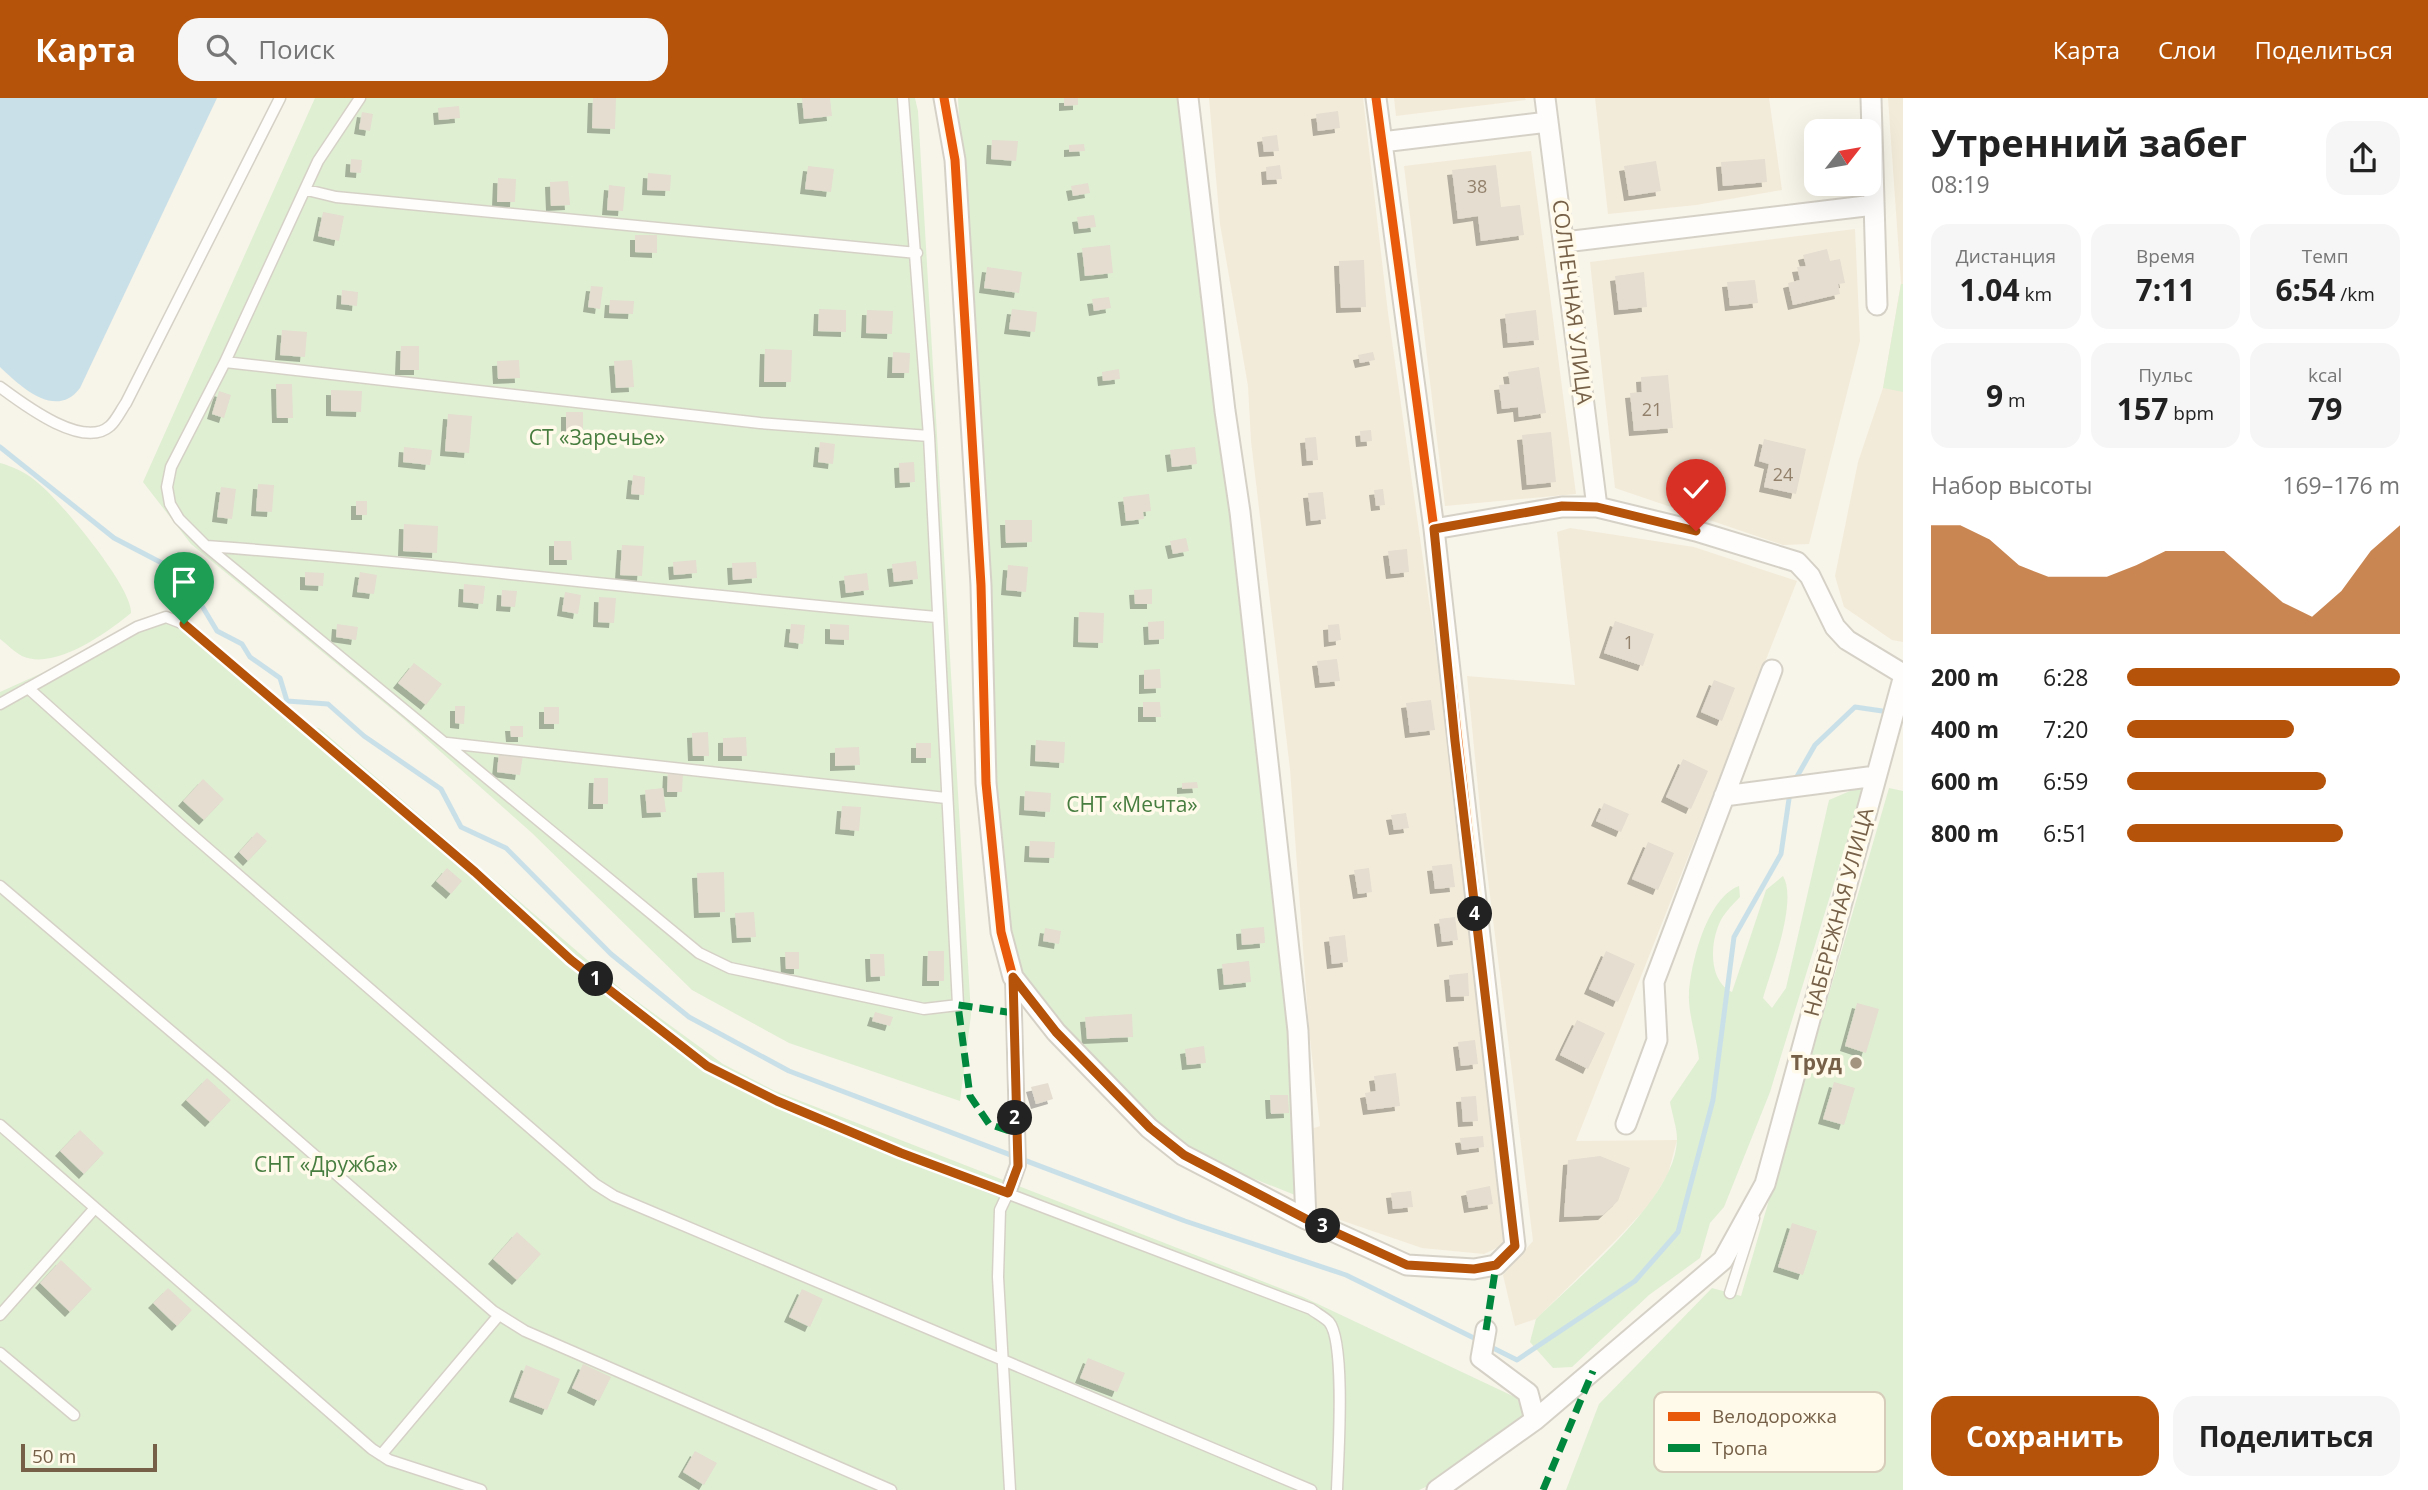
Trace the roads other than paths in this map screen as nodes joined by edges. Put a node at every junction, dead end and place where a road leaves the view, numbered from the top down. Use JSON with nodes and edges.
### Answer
{"nodes":[{"id":1,"x":280,"y":98,"type":"edge"},
{"id":2,"x":360,"y":98,"type":"edge"},
{"id":3,"x":903,"y":98,"type":"edge"},
{"id":4,"x":944,"y":98,"type":"edge"},
{"id":5,"x":1188,"y":98,"type":"edge"},
{"id":6,"x":1376,"y":98,"type":"edge"},
{"id":7,"x":1545,"y":98,"type":"edge"},
{"id":8,"x":1871,"y":98,"type":"edge"},
{"id":9,"x":1548,"y":122,"type":"junction"},
{"id":10,"x":1382,"y":142,"type":"junction"},
{"id":11,"x":307,"y":190,"type":"junction"},
{"id":12,"x":1874,"y":205,"type":"junction"},
{"id":13,"x":1565,"y":242,"type":"junction"},
{"id":14,"x":916,"y":253,"type":"junction"},
{"id":15,"x":1877,"y":305,"type":"dead end"},
{"id":16,"x":225,"y":362,"type":"junction"},
{"id":17,"x":0,"y":387,"type":"edge"},
{"id":18,"x":929,"y":436,"type":"junction"},
{"id":19,"x":1597,"y":507,"type":"junction"},
{"id":20,"x":1434,"y":529,"type":"junction"},
{"id":21,"x":206,"y":546,"type":"junction"},
{"id":22,"x":937,"y":617,"type":"junction"},
{"id":23,"x":1772,"y":670,"type":"dead end"},
{"id":24,"x":1903,"y":676,"type":"edge"},
{"id":25,"x":27,"y":688,"type":"junction"},
{"id":26,"x":0,"y":704,"type":"edge"},
{"id":27,"x":447,"y":743,"type":"junction"},
{"id":28,"x":1876,"y":776,"type":"junction"},
{"id":29,"x":1724,"y":796,"type":"junction"},
{"id":30,"x":946,"y":798,"type":"junction"},
{"id":31,"x":0,"y":886,"type":"edge"},
{"id":32,"x":1013,"y":977,"type":"junction"},
{"id":33,"x":1626,"y":1124,"type":"dead end"},
{"id":34,"x":0,"y":1125,"type":"edge"},
{"id":35,"x":1765,"y":1184,"type":"junction"},
{"id":36,"x":1008,"y":1193,"type":"junction"},
{"id":37,"x":95,"y":1208,"type":"junction"},
{"id":38,"x":1306,"y":1219,"type":"junction"},
{"id":39,"x":1730,"y":1293,"type":"dead end"},
{"id":40,"x":0,"y":1315,"type":"edge"},
{"id":41,"x":499,"y":1315,"type":"junction"},
{"id":42,"x":1486,"y":1331,"type":"dead end"},
{"id":43,"x":0,"y":1353,"type":"edge"},
{"id":44,"x":1001,"y":1358,"type":"junction"},
{"id":45,"x":74,"y":1415,"type":"dead end"},
{"id":46,"x":1535,"y":1420,"type":"junction"},
{"id":47,"x":381,"y":1455,"type":"junction"},
{"id":48,"x":481,"y":1490,"type":"edge"},
{"id":49,"x":891,"y":1490,"type":"edge"},
{"id":50,"x":1010,"y":1490,"type":"edge"},
{"id":51,"x":1311,"y":1490,"type":"edge"},
{"id":52,"x":1337,"y":1490,"type":"edge"},
{"id":53,"x":1437,"y":1490,"type":"edge"}],
"edges":[{"from":1,"to":17,"type":"lane"},
{"from":2,"to":11,"type":"lane"},
{"from":3,"to":14,"type":"lane"},
{"from":4,"to":32,"type":"street"},
{"from":5,"to":38,"type":"street"},
{"from":6,"to":10,"type":"street"},
{"from":7,"to":9,"type":"street","name":"СОЛНЕЧНАЯ УЛИЦА"},
{"from":8,"to":12,"type":"street"},
{"from":9,"to":10,"type":"street"},
{"from":9,"to":13,"type":"street","name":"СОЛНЕЧНАЯ УЛИЦА"},
{"from":10,"to":20,"type":"street"},
{"from":11,"to":14,"type":"lane"},
{"from":11,"to":16,"type":"lane"},
{"from":12,"to":13,"type":"street"},
{"from":12,"to":15,"type":"street"},
{"from":13,"to":19,"type":"street","name":"СОЛНЕЧНАЯ УЛИЦА"},
{"from":14,"to":18,"type":"lane"},
{"from":16,"to":18,"type":"lane"},
{"from":16,"to":21,"type":"lane"},
{"from":18,"to":22,"type":"lane"},
{"from":19,"to":20,"type":"street"},
{"from":19,"to":24,"type":"street"},
{"from":20,"to":38,"type":"street"},
{"from":21,"to":22,"type":"lane"},
{"from":21,"to":27,"type":"lane"},
{"from":22,"to":30,"type":"lane"},
{"from":23,"to":29,"type":"street"},
{"from":24,"to":28,"type":"street","name":"НАБЕРЕЖНАЯ УЛИЦА"},
{"from":25,"to":26,"type":"lane"},
{"from":25,"to":36,"type":"lane"},
{"from":25,"to":44,"type":"lane"},
{"from":27,"to":30,"type":"lane"},
{"from":27,"to":30,"type":"lane"},
{"from":28,"to":29,"type":"street"},
{"from":28,"to":35,"type":"street","name":"НАБЕРЕЖНАЯ УЛИЦА"},
{"from":29,"to":33,"type":"street"},
{"from":31,"to":41,"type":"lane"},
{"from":32,"to":36,"type":"street"},
{"from":32,"to":38,"type":"street"},
{"from":34,"to":37,"type":"lane"},
{"from":35,"to":39,"type":"lane"},
{"from":35,"to":46,"type":"street","name":"НАБЕРЕЖНАЯ УЛИЦА"},
{"from":36,"to":44,"type":"lane"},
{"from":36,"to":52,"type":"lane"},
{"from":37,"to":40,"type":"lane"},
{"from":37,"to":47,"type":"lane"},
{"from":41,"to":47,"type":"lane"},
{"from":41,"to":49,"type":"lane"},
{"from":42,"to":46,"type":"street"},
{"from":43,"to":45,"type":"lane"},
{"from":44,"to":50,"type":"lane"},
{"from":44,"to":51,"type":"lane"},
{"from":46,"to":53,"type":"street"},
{"from":47,"to":48,"type":"lane"}]}
